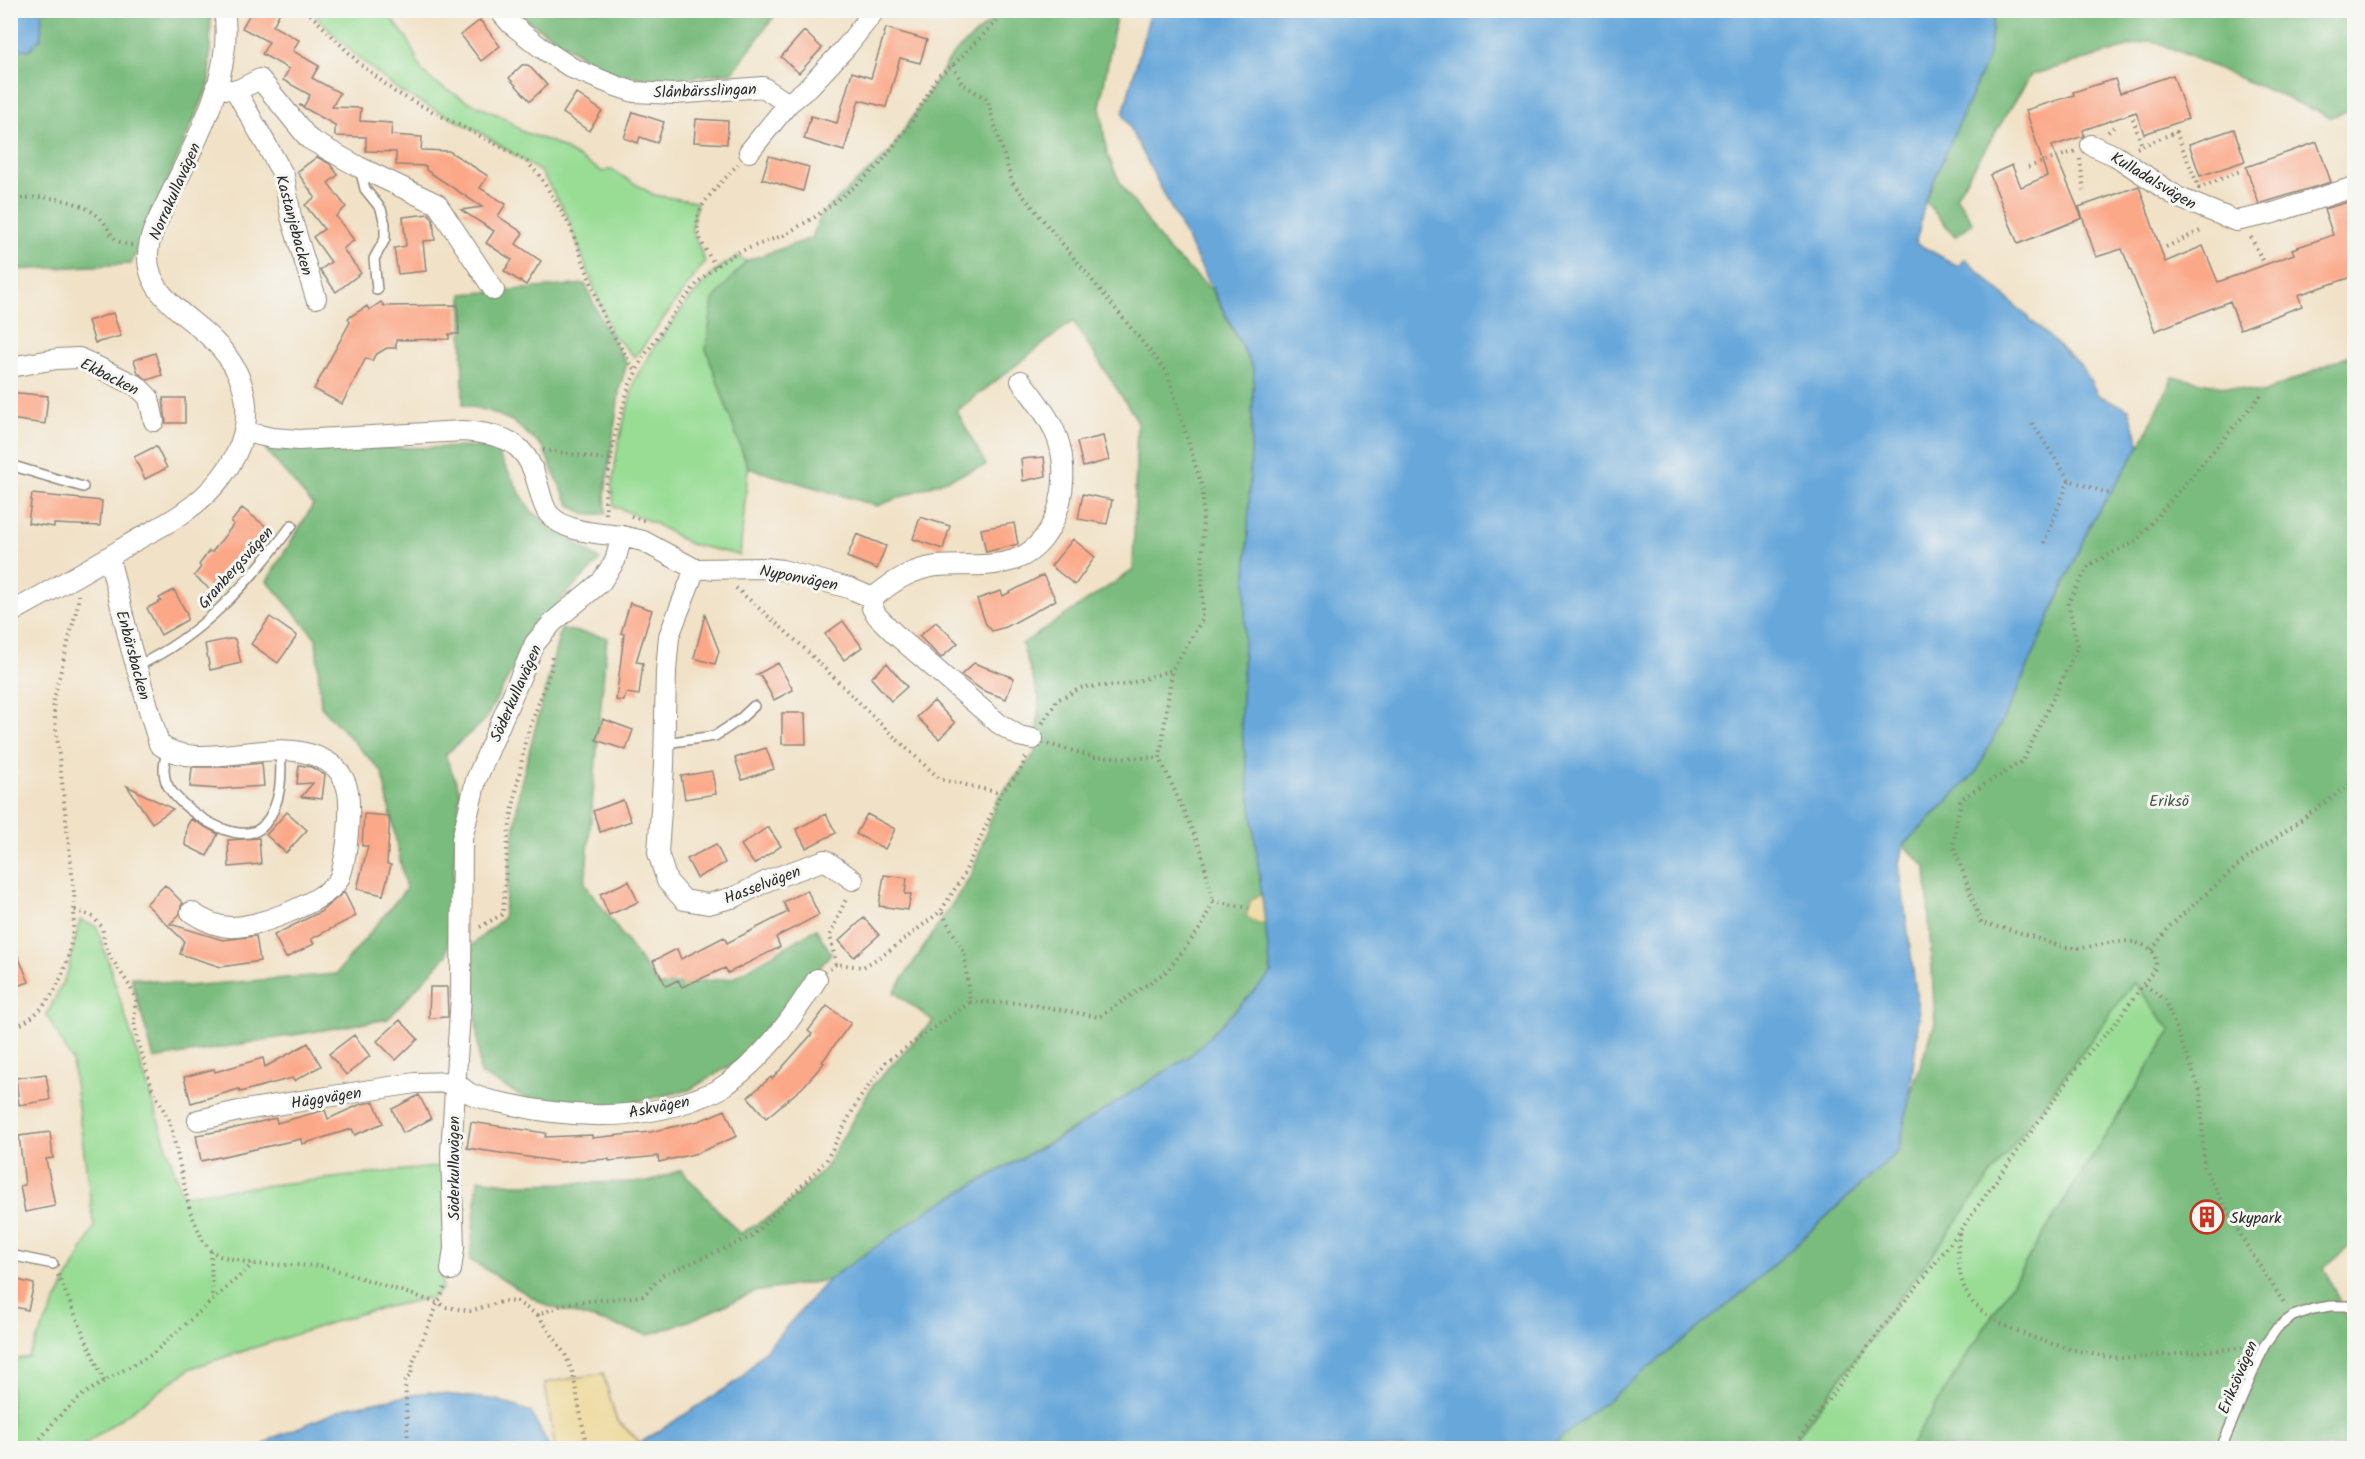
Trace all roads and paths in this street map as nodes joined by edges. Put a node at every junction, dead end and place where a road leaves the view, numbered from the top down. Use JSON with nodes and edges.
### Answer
{"nodes":[{"id":1,"x":224,"y":10,"type":"edge"},
{"id":2,"x":306,"y":10,"type":"edge"},
{"id":3,"x":499,"y":10,"type":"edge"},
{"id":4,"x":874,"y":10,"type":"edge"},
{"id":5,"x":1008,"y":10,"type":"edge"},
{"id":6,"x":953,"y":65,"type":"junction"},
{"id":7,"x":216,"y":86,"type":"junction"},
{"id":8,"x":236,"y":91,"type":"junction"},
{"id":9,"x":788,"y":105,"type":"junction"},
{"id":10,"x":2130,"y":113,"type":"dead end"},
{"id":11,"x":2091,"y":145,"type":"dead end"},
{"id":12,"x":2142,"y":146,"type":"junction"},
{"id":13,"x":749,"y":153,"type":"joint"},
{"id":14,"x":2116,"y":156,"type":"junction"},
{"id":15,"x":359,"y":167,"type":"junction"},
{"id":16,"x":2028,"y":167,"type":"dead end"},
{"id":17,"x":2242,"y":170,"type":"dead end"},
{"id":18,"x":2355,"y":187,"type":"edge"},
{"id":19,"x":2084,"y":192,"type":"dead end"},
{"id":20,"x":10,"y":203,"type":"edge"},
{"id":21,"x":2234,"y":219,"type":"junction"},
{"id":22,"x":2166,"y":247,"type":"dead end"},
{"id":23,"x":149,"y":248,"type":"junction"},
{"id":24,"x":2262,"y":260,"type":"dead end"},
{"id":25,"x":717,"y":266,"type":"junction"},
{"id":26,"x":377,"y":290,"type":"dead end"},
{"id":27,"x":494,"y":290,"type":"dead end"},
{"id":28,"x":316,"y":298,"type":"dead end"},
{"id":29,"x":10,"y":367,"type":"edge"},
{"id":30,"x":636,"y":372,"type":"junction"},
{"id":31,"x":1021,"y":381,"type":"dead end"},
{"id":32,"x":2263,"y":393,"type":"dead end"},
{"id":33,"x":154,"y":421,"type":"dead end"},
{"id":34,"x":2032,"y":423,"type":"dead end"},
{"id":35,"x":246,"y":432,"type":"junction"},
{"id":36,"x":546,"y":454,"type":"dead end"},
{"id":37,"x":610,"y":460,"type":"junction"},
{"id":38,"x":10,"y":465,"type":"edge"},
{"id":39,"x":2069,"y":480,"type":"junction"},
{"id":40,"x":83,"y":487,"type":"dead end"},
{"id":41,"x":2110,"y":494,"type":"dead end"},
{"id":42,"x":606,"y":514,"type":"junction"},
{"id":43,"x":616,"y":515,"type":"dead end"},
{"id":44,"x":597,"y":516,"type":"dead end"},
{"id":45,"x":627,"y":516,"type":"dead end"},
{"id":46,"x":292,"y":525,"type":"dead end"},
{"id":47,"x":651,"y":525,"type":"dead end"},
{"id":48,"x":622,"y":536,"type":"junction"},
{"id":49,"x":2044,"y":543,"type":"dead end"},
{"id":50,"x":109,"y":557,"type":"junction"},
{"id":51,"x":730,"y":568,"type":"junction"},
{"id":52,"x":695,"y":569,"type":"junction"},
{"id":53,"x":77,"y":576,"type":"junction"},
{"id":54,"x":873,"y":598,"type":"junction"},
{"id":55,"x":10,"y":613,"type":"edge"},
{"id":56,"x":553,"y":648,"type":"dead end"},
{"id":57,"x":137,"y":666,"type":"junction"},
{"id":58,"x":1172,"y":670,"type":"junction"},
{"id":59,"x":754,"y":706,"type":"dead end"},
{"id":60,"x":1033,"y":739,"type":"junction"},
{"id":61,"x":665,"y":743,"type":"junction"},
{"id":62,"x":166,"y":750,"type":"junction"},
{"id":63,"x":280,"y":750,"type":"junction"},
{"id":64,"x":1160,"y":758,"type":"junction"},
{"id":65,"x":2355,"y":782,"type":"edge"},
{"id":66,"x":1001,"y":793,"type":"junction"},
{"id":67,"x":854,"y":880,"type":"joint"},
{"id":68,"x":1213,"y":901,"type":"junction"},
{"id":69,"x":1248,"y":908,"type":"dead end"},
{"id":70,"x":75,"y":910,"type":"junction"},
{"id":71,"x":941,"y":911,"type":"junction"},
{"id":72,"x":191,"y":912,"type":"dead end"},
{"id":73,"x":461,"y":937,"type":"junction"},
{"id":74,"x":2152,"y":950,"type":"junction"},
{"id":75,"x":836,"y":964,"type":"junction"},
{"id":76,"x":817,"y":979,"type":"joint"},
{"id":77,"x":2145,"y":985,"type":"junction"},
{"id":78,"x":969,"y":1002,"type":"junction"},
{"id":79,"x":10,"y":1029,"type":"edge"},
{"id":80,"x":455,"y":1082,"type":"junction"},
{"id":81,"x":198,"y":1120,"type":"dead end"},
{"id":82,"x":1965,"y":1224,"type":"junction"},
{"id":83,"x":211,"y":1251,"type":"junction"},
{"id":84,"x":10,"y":1255,"type":"edge"},
{"id":85,"x":53,"y":1264,"type":"joint"},
{"id":86,"x":254,"y":1264,"type":"junction"},
{"id":87,"x":452,"y":1270,"type":"joint"},
{"id":88,"x":212,"y":1299,"type":"junction"},
{"id":89,"x":438,"y":1303,"type":"junction"},
{"id":90,"x":2355,"y":1309,"type":"edge"},
{"id":91,"x":538,"y":1315,"type":"junction"},
{"id":92,"x":2293,"y":1316,"type":"junction"},
{"id":93,"x":2264,"y":1346,"type":"junction"},
{"id":94,"x":104,"y":1381,"type":"junction"},
{"id":95,"x":33,"y":1449,"type":"edge"},
{"id":96,"x":408,"y":1449,"type":"edge"},
{"id":97,"x":587,"y":1449,"type":"edge"},
{"id":98,"x":1792,"y":1449,"type":"edge"},
{"id":99,"x":2221,"y":1449,"type":"edge"}],
"edges":[{"from":1,"to":7,"type":"street","name":"Norrakullavägen"},
{"from":2,"to":30,"type":"path"},
{"from":3,"to":9,"type":"street","name":"Slånbärsslingan"},
{"from":4,"to":9,"type":"street"},
{"from":5,"to":6,"type":"path"},
{"from":6,"to":25,"type":"path"},
{"from":6,"to":58,"type":"path"},
{"from":7,"to":8,"type":"street"},
{"from":7,"to":23,"type":"street","name":"Norrakullavägen"},
{"from":8,"to":15,"type":"street"},
{"from":8,"to":28,"type":"street","name":"Kastanjebacken"},
{"from":9,"to":13,"type":"street"},
{"from":10,"to":12,"type":"path"},
{"from":11,"to":14,"type":"street","name":"Kulladalsvägen"},
{"from":12,"to":14,"type":"path"},
{"from":12,"to":17,"type":"path"},
{"from":13,"to":25,"type":"path"},
{"from":14,"to":21,"type":"street","name":"Kulladalsvägen"},
{"from":15,"to":26,"type":"lane"},
{"from":15,"to":27,"type":"street"},
{"from":16,"to":19,"type":"path"},
{"from":18,"to":21,"type":"street"},
{"from":20,"to":23,"type":"path"},
{"from":21,"to":22,"type":"path"},
{"from":21,"to":24,"type":"path"},
{"from":23,"to":35,"type":"street","name":"Norrakullavägen"},
{"from":25,"to":30,"type":"path"},
{"from":29,"to":33,"type":"street","name":"Ekbacken"},
{"from":30,"to":37,"type":"path"},
{"from":31,"to":54,"type":"street"},
{"from":32,"to":74,"type":"path"},
{"from":34,"to":39,"type":"path"},
{"from":35,"to":48,"type":"street"},
{"from":35,"to":50,"type":"street","name":"Norrakullavägen"},
{"from":36,"to":37,"type":"path"},
{"from":37,"to":42,"type":"path"},
{"from":38,"to":40,"type":"lane"},
{"from":39,"to":41,"type":"path"},
{"from":39,"to":49,"type":"path"},
{"from":42,"to":43,"type":"path"},
{"from":42,"to":44,"type":"path"},
{"from":45,"to":47,"type":"path"},
{"from":46,"to":57,"type":"lane","name":"Granbergsvägen"},
{"from":48,"to":52,"type":"street","name":"Nyponvägen"},
{"from":48,"to":73,"type":"street","name":"Söderkullavägen"},
{"from":50,"to":53,"type":"street","name":"Norrakullavägen"},
{"from":50,"to":57,"type":"street","name":"Enbärsbacken"},
{"from":51,"to":52,"type":"street","name":"Nyponvägen"},
{"from":51,"to":54,"type":"street","name":"Nyponvägen"},
{"from":51,"to":66,"type":"path"},
{"from":52,"to":61,"type":"street","name":"Hasselvägen"},
{"from":53,"to":55,"type":"street","name":"Norrakullavägen"},
{"from":53,"to":70,"type":"path"},
{"from":54,"to":60,"type":"street"},
{"from":56,"to":73,"type":"path"},
{"from":57,"to":62,"type":"street","name":"Enbärsbacken"},
{"from":58,"to":60,"type":"path"},
{"from":58,"to":64,"type":"path"},
{"from":59,"to":61,"type":"lane"},
{"from":60,"to":64,"type":"path"},
{"from":60,"to":66,"type":"path"},
{"from":61,"to":67,"type":"street","name":"Hasselvägen"},
{"from":62,"to":63,"type":"street"},
{"from":62,"to":63,"type":"lane","name":"Enbärsbacken"},
{"from":63,"to":72,"type":"street"},
{"from":64,"to":68,"type":"path"},
{"from":65,"to":74,"type":"path"},
{"from":66,"to":71,"type":"path"},
{"from":67,"to":75,"type":"path"},
{"from":68,"to":69,"type":"path"},
{"from":68,"to":78,"type":"path"},
{"from":70,"to":79,"type":"path"},
{"from":70,"to":83,"type":"path"},
{"from":71,"to":75,"type":"path"},
{"from":71,"to":78,"type":"path"},
{"from":73,"to":80,"type":"street","name":"Söderkullavägen"},
{"from":74,"to":77,"type":"path"},
{"from":75,"to":76,"type":"path"},
{"from":76,"to":80,"type":"street","name":"Askvägen"},
{"from":77,"to":82,"type":"path"},
{"from":77,"to":92,"type":"path"},
{"from":78,"to":91,"type":"path"},
{"from":80,"to":81,"type":"street","name":"Häggvägen"},
{"from":80,"to":87,"type":"street","name":"Söderkullavägen"},
{"from":82,"to":93,"type":"path"},
{"from":82,"to":98,"type":"path"},
{"from":83,"to":86,"type":"path"},
{"from":83,"to":88,"type":"path"},
{"from":84,"to":85,"type":"lane"},
{"from":85,"to":94,"type":"path"},
{"from":86,"to":88,"type":"path"},
{"from":86,"to":89,"type":"path"},
{"from":87,"to":89,"type":"path"},
{"from":88,"to":94,"type":"path"},
{"from":89,"to":91,"type":"path"},
{"from":89,"to":96,"type":"path"},
{"from":90,"to":92,"type":"lane","name":"Eriksövägen"},
{"from":91,"to":97,"type":"path"},
{"from":92,"to":93,"type":"lane","name":"Eriksövägen"},
{"from":93,"to":99,"type":"lane","name":"Eriksövägen"},
{"from":94,"to":95,"type":"path"}]}
